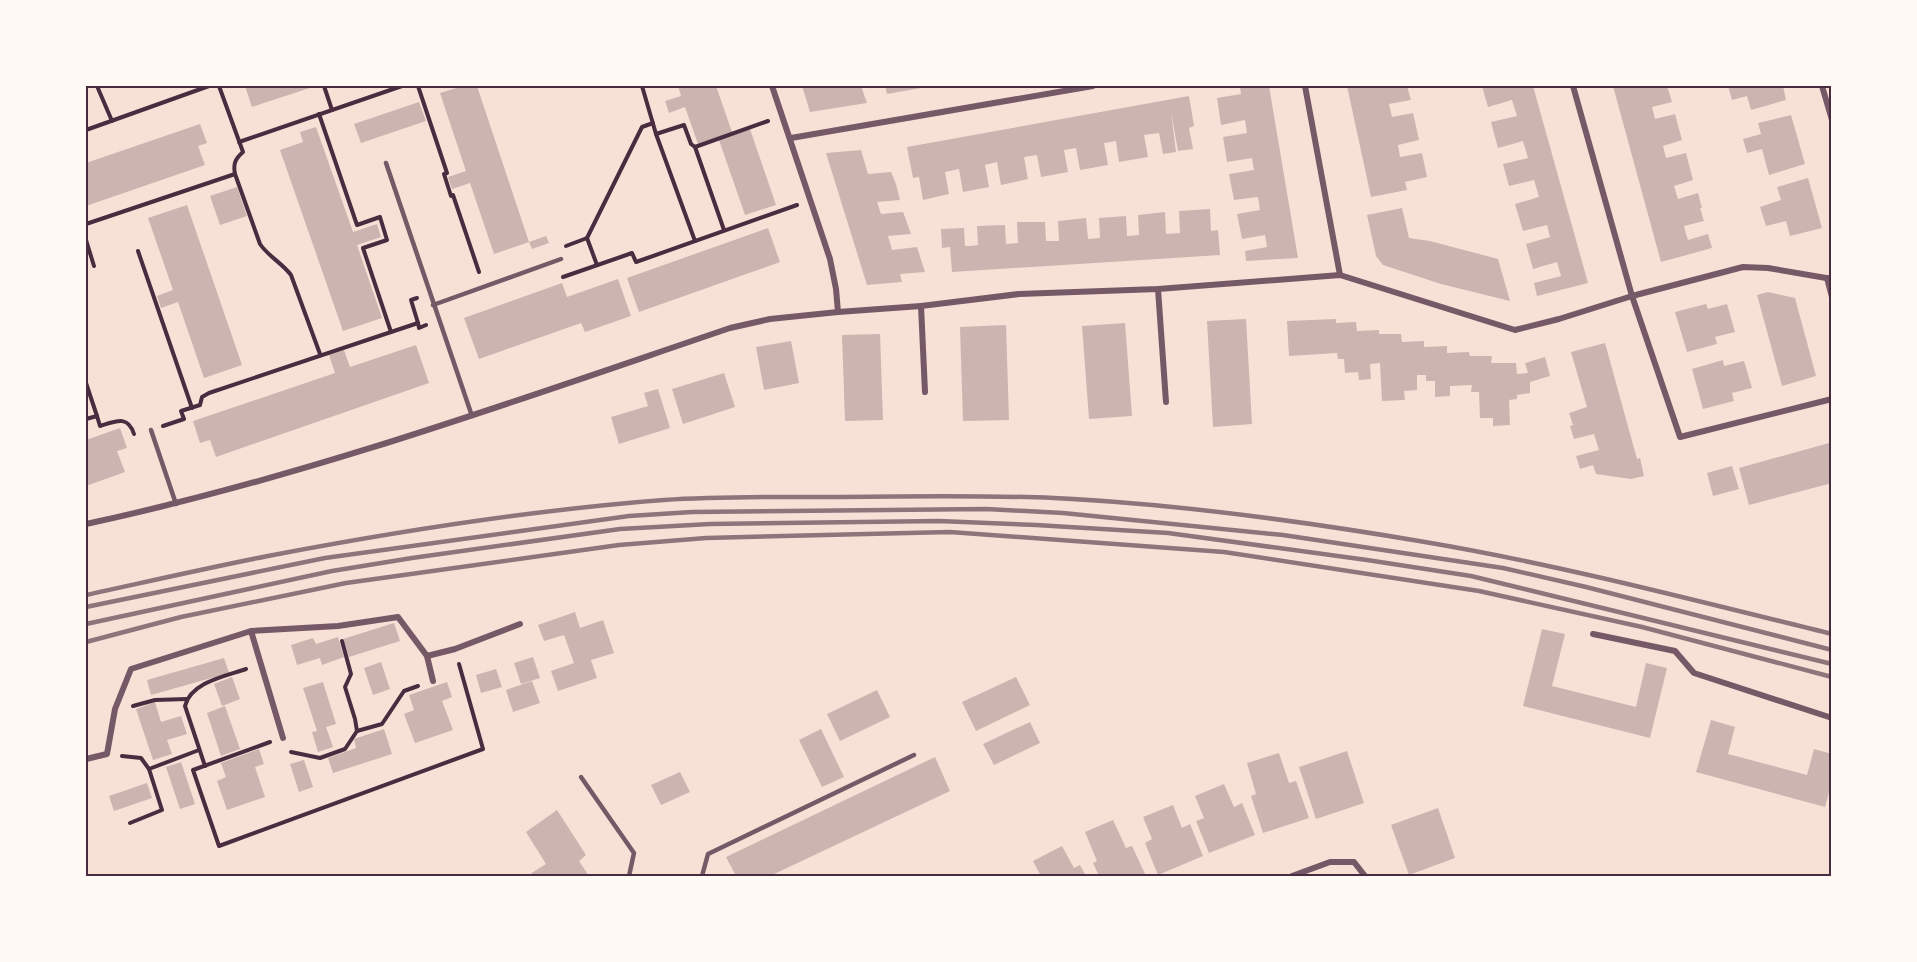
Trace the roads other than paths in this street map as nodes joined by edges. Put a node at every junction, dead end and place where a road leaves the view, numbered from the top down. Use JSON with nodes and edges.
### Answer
{"nodes":[{"id":1,"x":772,"y":86,"type":"edge"},
{"id":2,"x":1093,"y":86,"type":"edge"},
{"id":3,"x":1305,"y":86,"type":"edge"},
{"id":4,"x":1573,"y":86,"type":"edge"},
{"id":5,"x":1822,"y":86,"type":"edge"},
{"id":6,"x":1832,"y":120,"type":"edge"},
{"id":7,"x":790,"y":138,"type":"junction"},
{"id":8,"x":386,"y":163,"type":"dead end"},
{"id":9,"x":561,"y":259,"type":"dead end"},
{"id":10,"x":1340,"y":275,"type":"junction"},
{"id":11,"x":1829,"y":279,"type":"edge"},
{"id":12,"x":1158,"y":289,"type":"junction"},
{"id":13,"x":1632,"y":296,"type":"junction"},
{"id":14,"x":1832,"y":297,"type":"edge"},
{"id":15,"x":433,"y":304,"type":"junction"},
{"id":16,"x":921,"y":306,"type":"junction"},
{"id":17,"x":838,"y":312,"type":"junction"},
{"id":18,"x":925,"y":392,"type":"dead end"},
{"id":19,"x":1832,"y":399,"type":"edge"},
{"id":20,"x":1166,"y":402,"type":"dead end"},
{"id":21,"x":472,"y":416,"type":"junction"},
{"id":22,"x":151,"y":430,"type":"road end"},
{"id":23,"x":176,"y":504,"type":"junction"},
{"id":24,"x":86,"y":524,"type":"edge"},
{"id":25,"x":520,"y":624,"type":"dead end"},
{"id":26,"x":250,"y":631,"type":"junction"},
{"id":27,"x":1593,"y":634,"type":"dead end"},
{"id":28,"x":427,"y":656,"type":"junction"},
{"id":29,"x":433,"y":681,"type":"road end"},
{"id":30,"x":1832,"y":718,"type":"edge"},
{"id":31,"x":283,"y":738,"type":"road end"},
{"id":32,"x":914,"y":755,"type":"dead end"},
{"id":33,"x":86,"y":759,"type":"edge"},
{"id":34,"x":581,"y":777,"type":"dead end"},
{"id":35,"x":629,"y":876,"type":"edge"},
{"id":36,"x":702,"y":876,"type":"edge"},
{"id":37,"x":1292,"y":876,"type":"edge"},
{"id":38,"x":1365,"y":876,"type":"edge"}],
"edges":[{"from":1,"to":7,"type":"street"},
{"from":2,"to":7,"type":"street"},
{"from":3,"to":10,"type":"street"},
{"from":4,"to":13,"type":"street"},
{"from":5,"to":6,"type":"street"},
{"from":7,"to":17,"type":"street"},
{"from":8,"to":15,"type":"lane"},
{"from":9,"to":15,"type":"lane"},
{"from":10,"to":12,"type":"street"},
{"from":10,"to":13,"type":"street"},
{"from":11,"to":13,"type":"street"},
{"from":11,"to":14,"type":"street"},
{"from":12,"to":16,"type":"street"},
{"from":12,"to":20,"type":"street"},
{"from":13,"to":19,"type":"street"},
{"from":15,"to":21,"type":"lane"},
{"from":16,"to":17,"type":"street"},
{"from":16,"to":18,"type":"street"},
{"from":17,"to":21,"type":"street"},
{"from":21,"to":23,"type":"street"},
{"from":22,"to":23,"type":"lane"},
{"from":23,"to":24,"type":"street"},
{"from":25,"to":28,"type":"street"},
{"from":26,"to":28,"type":"street"},
{"from":26,"to":31,"type":"street"},
{"from":26,"to":33,"type":"street"},
{"from":27,"to":30,"type":"street"},
{"from":28,"to":29,"type":"street"},
{"from":32,"to":36,"type":"lane"},
{"from":34,"to":35,"type":"lane"},
{"from":37,"to":38,"type":"street"}]}
